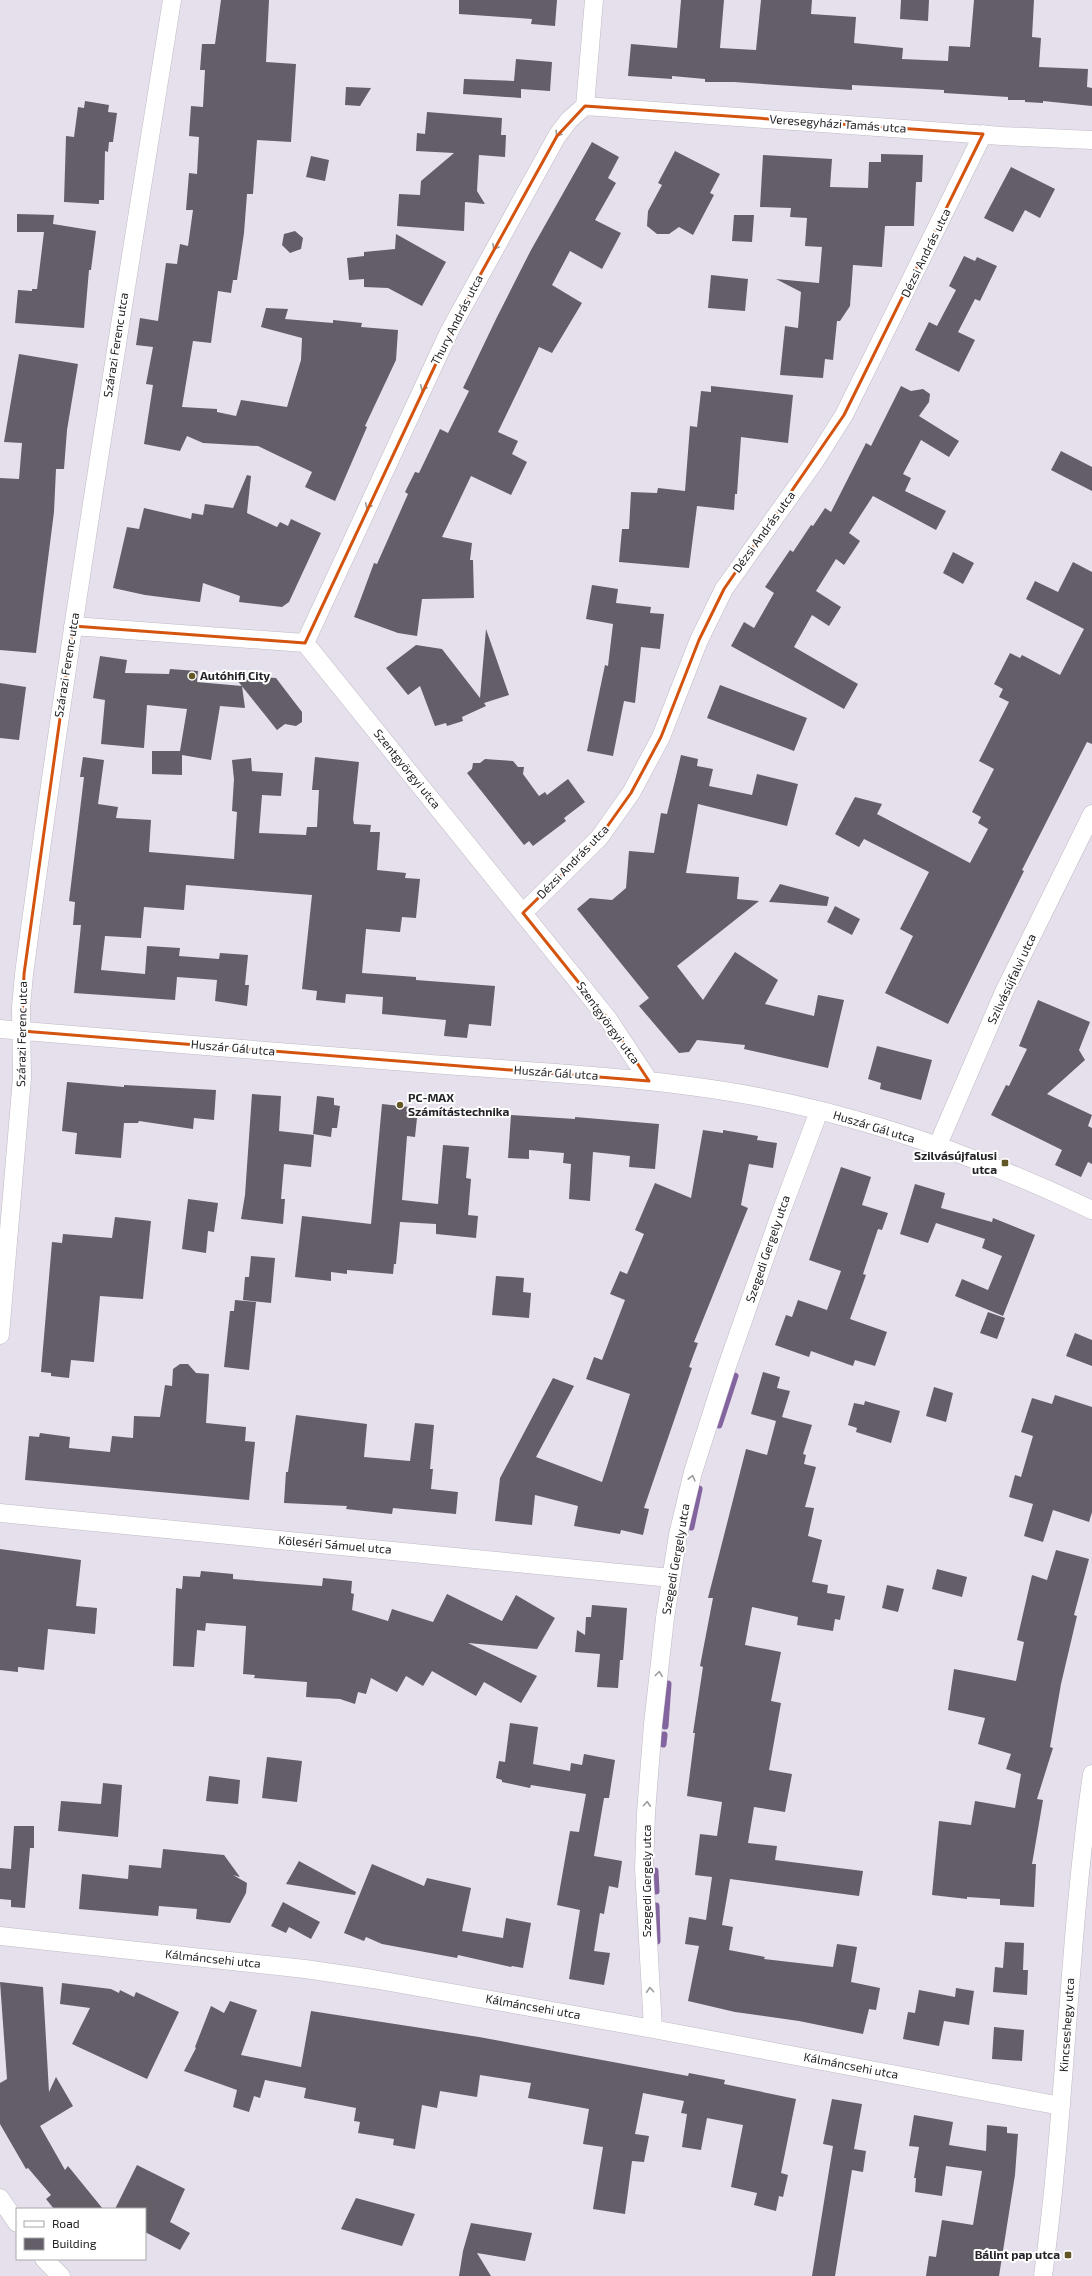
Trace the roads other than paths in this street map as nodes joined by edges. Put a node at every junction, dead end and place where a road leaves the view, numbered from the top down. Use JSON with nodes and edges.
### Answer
{"nodes":[{"id":1,"x":172,"y":0,"type":"edge"},
{"id":2,"x":594,"y":0,"type":"edge"},
{"id":3,"x":585,"y":106,"type":"junction"},
{"id":4,"x":983,"y":134,"type":"junction"},
{"id":5,"x":1092,"y":140,"type":"edge"},
{"id":6,"x":73,"y":626,"type":"junction"},
{"id":7,"x":305,"y":643,"type":"junction"},
{"id":8,"x":1092,"y":814,"type":"edge"},
{"id":9,"x":523,"y":913,"type":"junction"},
{"id":10,"x":0,"y":1030,"type":"edge"},
{"id":11,"x":22,"y":1031,"type":"junction"},
{"id":12,"x":649,"y":1081,"type":"junction"},
{"id":13,"x":818,"y":1111,"type":"junction"},
{"id":14,"x":938,"y":1147,"type":"junction"},
{"id":15,"x":1092,"y":1210,"type":"edge"},
{"id":16,"x":0,"y":1335,"type":"edge"},
{"id":17,"x":0,"y":1513,"type":"edge"},
{"id":18,"x":671,"y":1578,"type":"junction"},
{"id":19,"x":1092,"y":1774,"type":"edge"},
{"id":20,"x":0,"y":1936,"type":"edge"},
{"id":21,"x":653,"y":2029,"type":"junction"},
{"id":22,"x":1061,"y":2106,"type":"junction"},
{"id":23,"x":0,"y":2198,"type":"edge"},
{"id":24,"x":16,"y":2222,"type":"edge"},
{"id":25,"x":45,"y":2260,"type":"edge"},
{"id":26,"x":61,"y":2276,"type":"edge"},
{"id":27,"x":1043,"y":2276,"type":"edge"}],
"edges":[{"from":1,"to":6,"type":"street","name":"Szárazi Ferenc utca"},
{"from":2,"to":3,"type":"street"},
{"from":3,"to":4,"type":"street","name":"Veresegyházi Tamás utca"},
{"from":3,"to":7,"type":"street","name":"Thury András utca","one_way":true},
{"from":4,"to":5,"type":"street","name":"Veresegyházi Tamás utca"},
{"from":4,"to":9,"type":"street","name":"Dézsi András utca"},
{"from":6,"to":7,"type":"street"},
{"from":6,"to":11,"type":"street","name":"Szárazi Ferenc utca"},
{"from":7,"to":9,"type":"street","name":"Szentgyörgyi utca"},
{"from":8,"to":14,"type":"street","name":"Szilvásújfalvi utca"},
{"from":9,"to":12,"type":"street","name":"Szentgyörgyi utca"},
{"from":10,"to":11,"type":"street","name":"Huszár Gál utca"},
{"from":11,"to":12,"type":"street","name":"Huszár Gál utca"},
{"from":11,"to":16,"type":"street","name":"Szárazi Ferenc utca"},
{"from":12,"to":13,"type":"street","name":"Huszár Gál utca"},
{"from":13,"to":14,"type":"street","name":"Huszár Gál utca"},
{"from":18,"to":13,"type":"street","name":"Szegedi Gergely utca","one_way":true},
{"from":14,"to":15,"type":"street","name":"Huszár Gál utca"},
{"from":17,"to":18,"type":"street","name":"Köleséri Sámuel utca"},
{"from":21,"to":18,"type":"street","name":"Szegedi Gergely utca","one_way":true},
{"from":19,"to":22,"type":"street","name":"Kincseshegy utca"},
{"from":20,"to":21,"type":"street","name":"Kálmáncsehi utca"},
{"from":21,"to":22,"type":"street","name":"Kálmáncsehi utca"},
{"from":22,"to":27,"type":"street","name":"Kincseshegy utca"},
{"from":23,"to":24,"type":"street"},
{"from":25,"to":26,"type":"street"}]}
